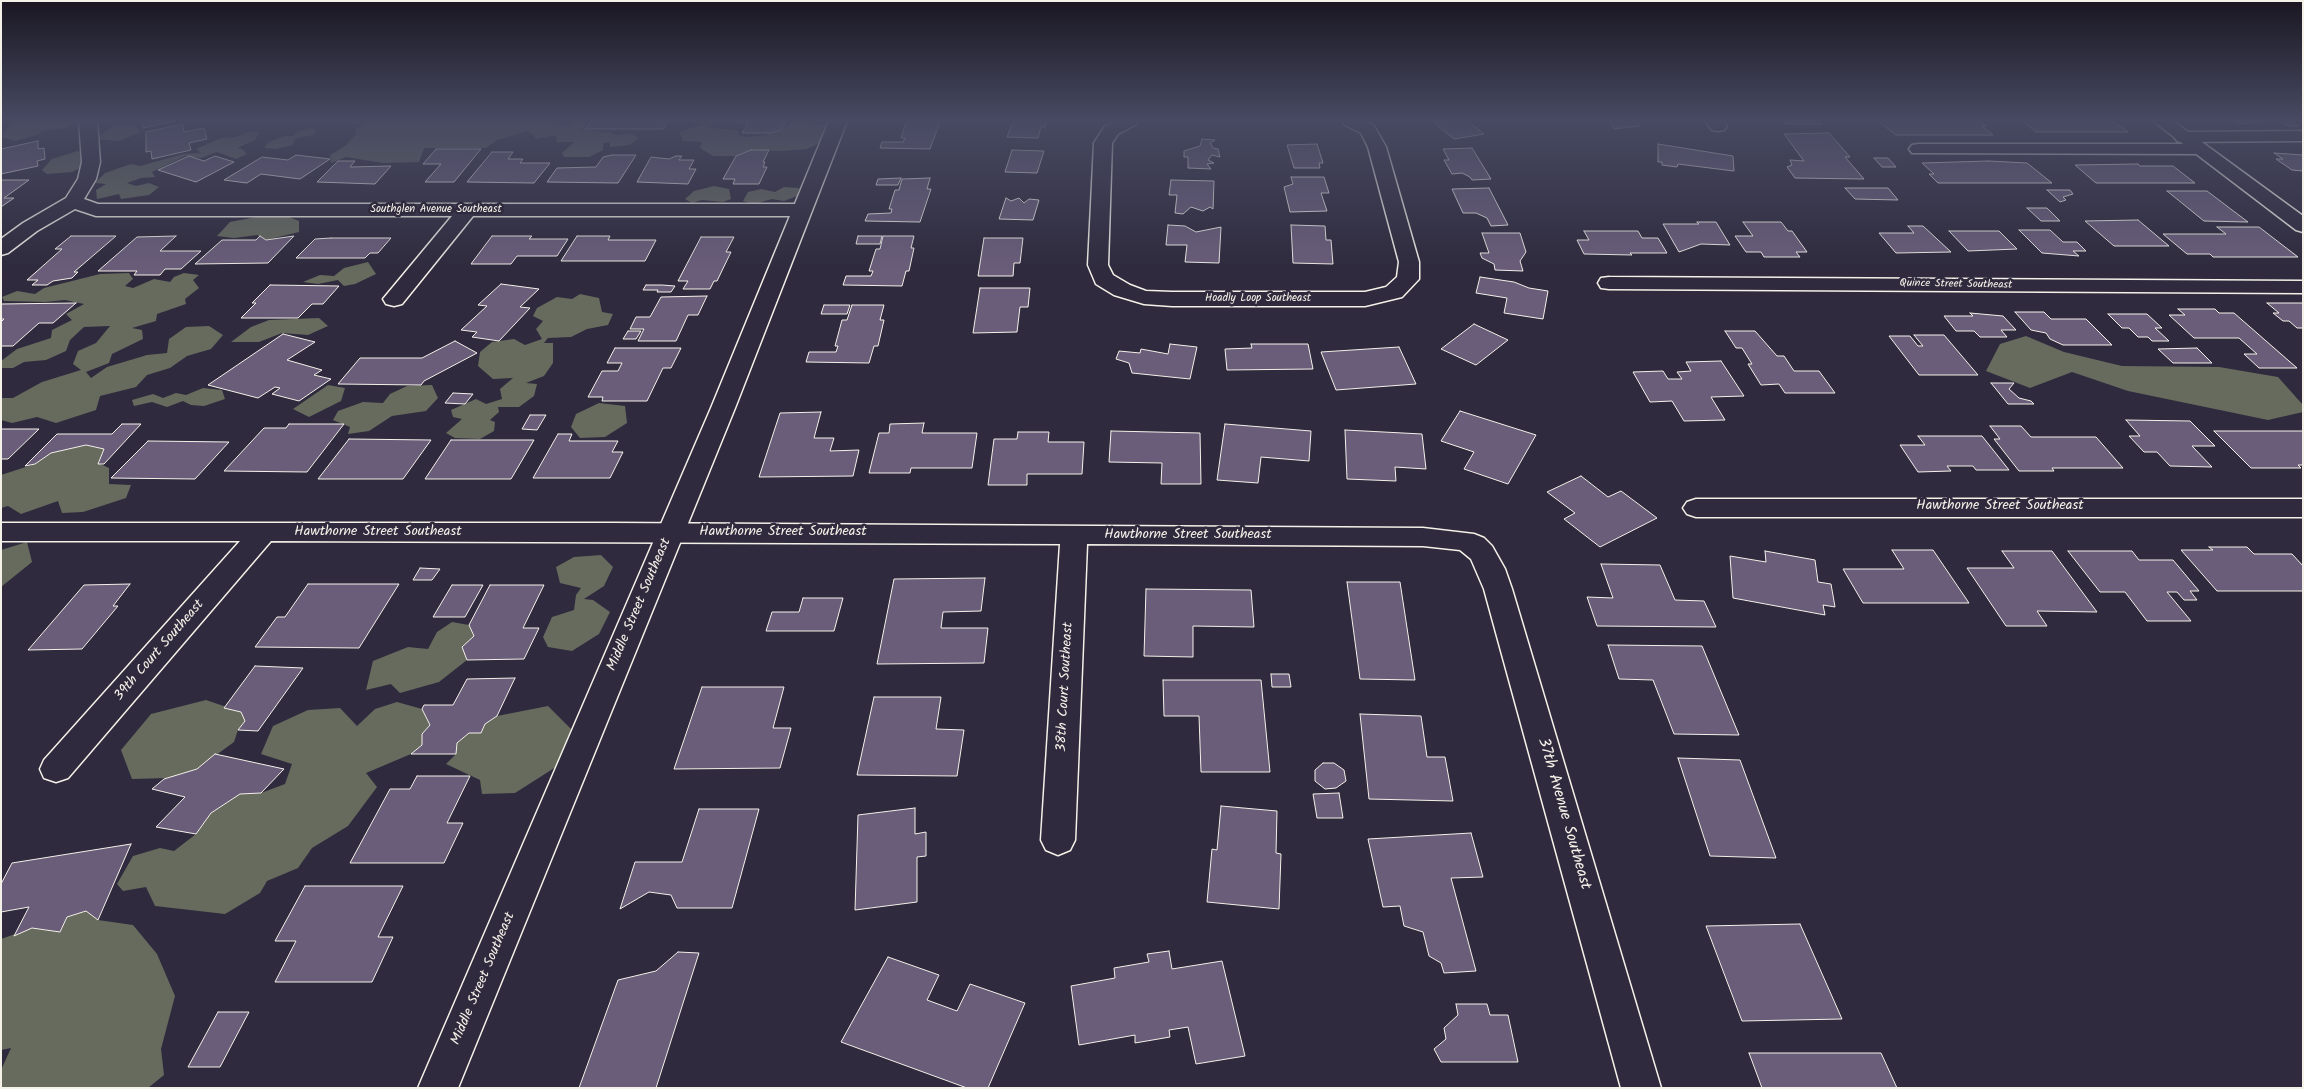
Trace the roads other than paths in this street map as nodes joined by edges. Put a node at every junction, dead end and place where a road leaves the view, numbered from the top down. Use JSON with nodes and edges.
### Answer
{"nodes":[{"id":1,"x":89,"y":172,"type":"edge"},
{"id":2,"x":817,"y":172,"type":"edge"},
{"id":3,"x":1102,"y":172,"type":"edge"},
{"id":4,"x":1385,"y":172,"type":"edge"},
{"id":5,"x":2230,"y":172,"type":"edge"},
{"id":6,"x":73,"y":202,"type":"junction"},
{"id":7,"x":468,"y":210,"type":"junction"},
{"id":8,"x":801,"y":210,"type":"junction"},
{"id":9,"x":2303,"y":226,"type":"edge"},
{"id":10,"x":1,"y":249,"type":"edge"},
{"id":11,"x":1608,"y":283,"type":"dead end"},
{"id":12,"x":2303,"y":287,"type":"edge"},
{"id":13,"x":394,"y":299,"type":"dead end"},
{"id":14,"x":1696,"y":508,"type":"dead end"},
{"id":15,"x":2303,"y":508,"type":"edge"},
{"id":16,"x":1,"y":532,"type":"edge"},
{"id":17,"x":263,"y":533,"type":"junction"},
{"id":18,"x":671,"y":533,"type":"junction"},
{"id":19,"x":1074,"y":535,"type":"junction"},
{"id":20,"x":1474,"y":545,"type":"joint"},
{"id":21,"x":56,"y":769,"type":"dead end"},
{"id":22,"x":1058,"y":840,"type":"dead end"},
{"id":23,"x":438,"y":1088,"type":"edge"},
{"id":24,"x":1641,"y":1088,"type":"edge"}],
"edges":[{"from":1,"to":6,"type":"street"},
{"from":2,"to":8,"type":"street","name":"Middle Street Southeast"},
{"from":3,"to":4,"type":"street","name":"Hoadly Loop Southeast"},
{"from":5,"to":9,"type":"street"},
{"from":6,"to":7,"type":"street","name":"Southglen Avenue Southeast"},
{"from":6,"to":10,"type":"street"},
{"from":7,"to":8,"type":"street","name":"Southglen Avenue Southeast"},
{"from":7,"to":13,"type":"street"},
{"from":8,"to":18,"type":"street","name":"Middle Street Southeast"},
{"from":11,"to":12,"type":"street","name":"Quince Street Southeast"},
{"from":14,"to":15,"type":"street","name":"Hawthorne Street Southeast"},
{"from":16,"to":17,"type":"street","name":"Hawthorne Street Southeast"},
{"from":17,"to":18,"type":"street","name":"Hawthorne Street Southeast"},
{"from":17,"to":21,"type":"street","name":"39th Court Southeast"},
{"from":18,"to":19,"type":"street","name":"Hawthorne Street Southeast"},
{"from":18,"to":23,"type":"street","name":"Middle Street Southeast"},
{"from":19,"to":20,"type":"street","name":"Hawthorne Street Southeast"},
{"from":19,"to":22,"type":"street","name":"38th Court Southeast"},
{"from":20,"to":24,"type":"street","name":"37th Avenue Southeast"}]}
